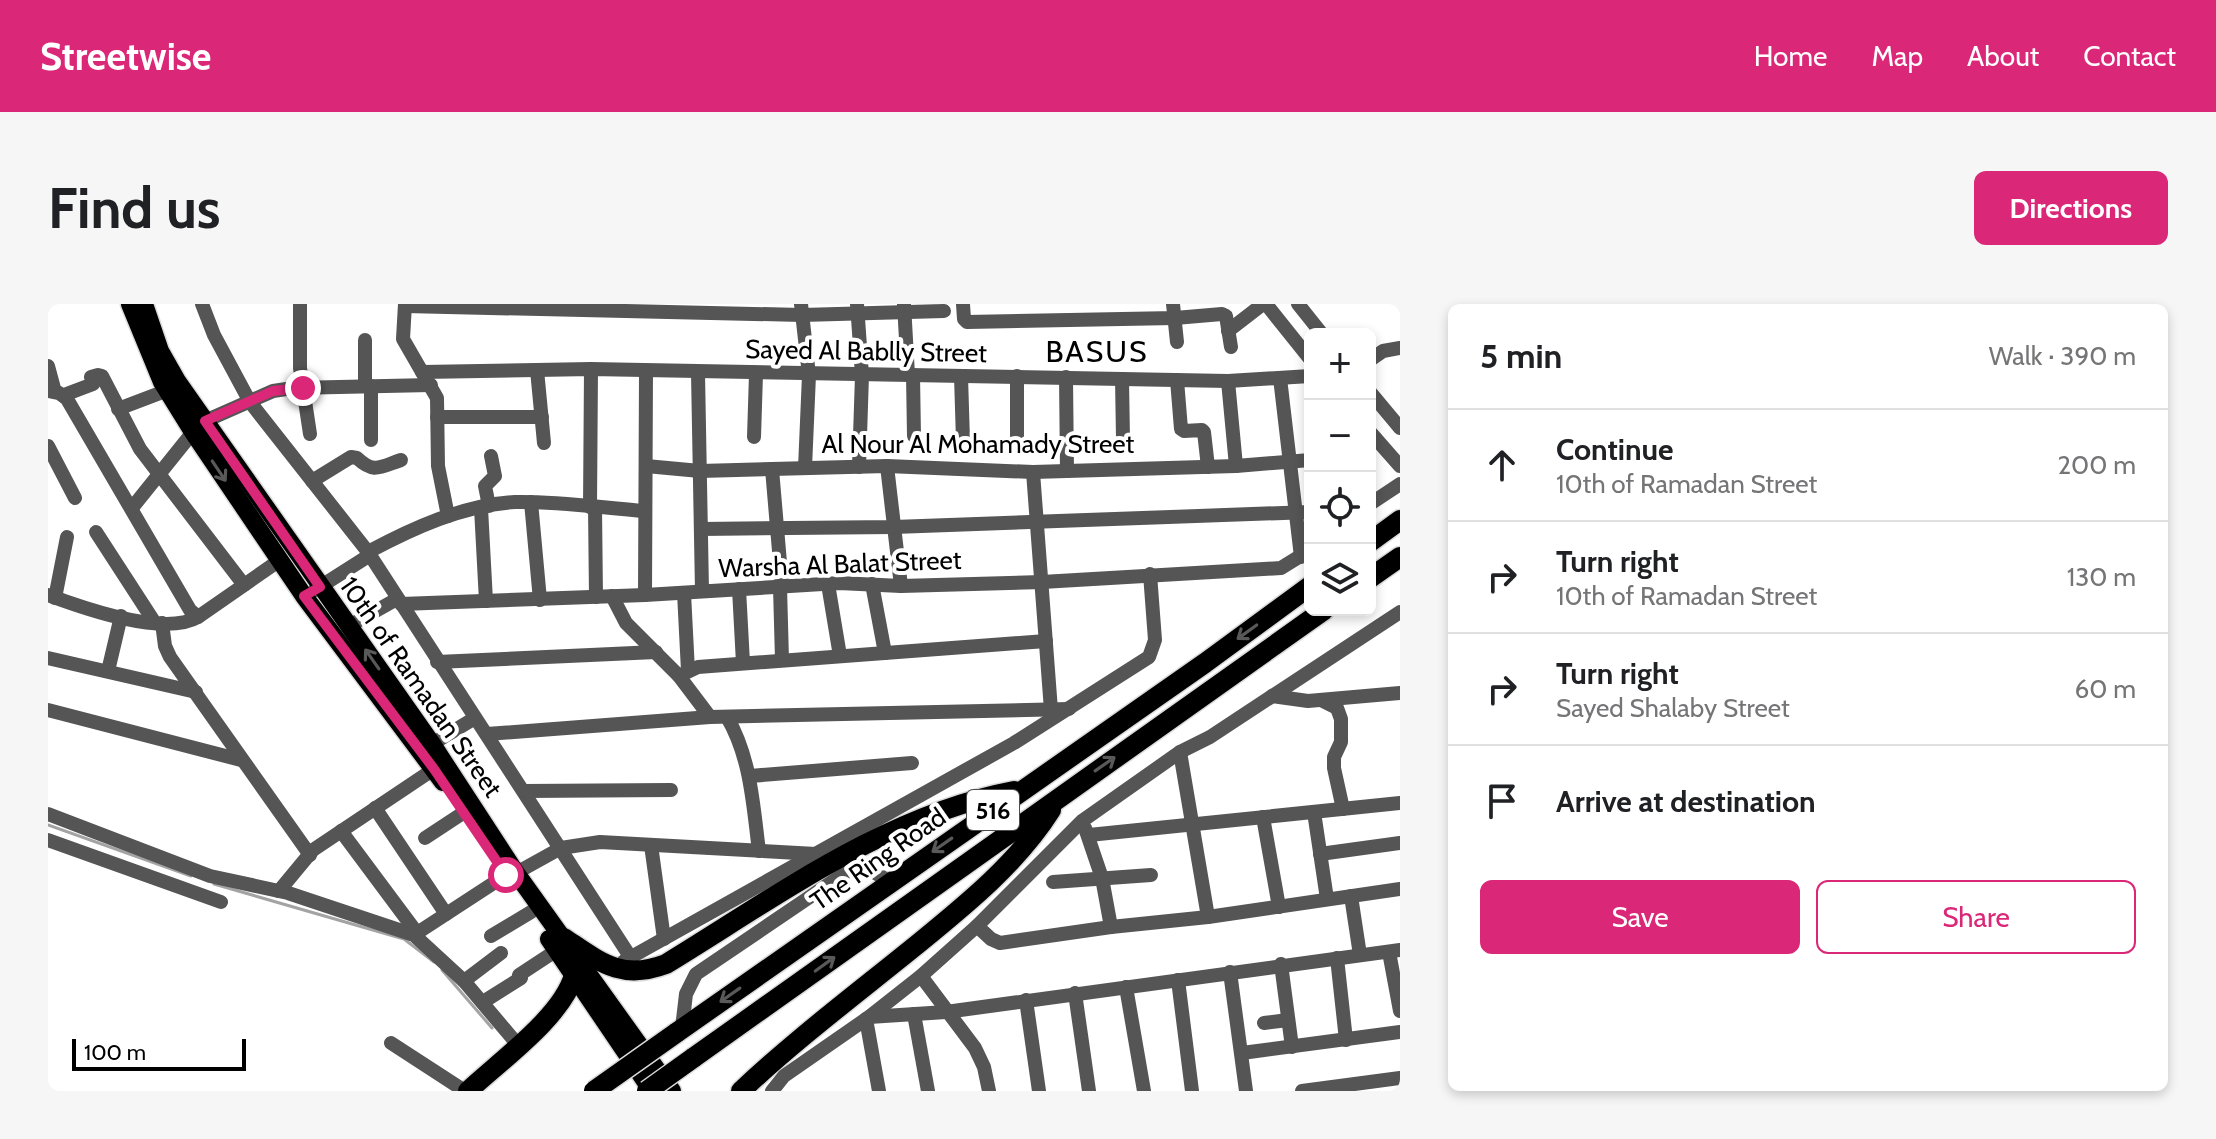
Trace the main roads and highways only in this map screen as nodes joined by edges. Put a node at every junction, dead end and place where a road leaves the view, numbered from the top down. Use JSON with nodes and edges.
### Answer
{"nodes":[{"id":1,"x":130,"y":304,"type":"edge"},
{"id":2,"x":144,"y":304,"type":"edge"},
{"id":3,"x":199,"y":427,"type":"junction"},
{"id":4,"x":1399,"y":521,"type":"edge"},
{"id":5,"x":1376,"y":538,"type":"edge"},
{"id":6,"x":1400,"y":557,"type":"edge"},
{"id":7,"x":1376,"y":574,"type":"edge"},
{"id":8,"x":1304,"y":590,"type":"edge"},
{"id":9,"x":312,"y":591,"type":"junction"},
{"id":10,"x":1315,"y":616,"type":"edge"},
{"id":11,"x":1022,"y":789,"type":"junction"},
{"id":12,"x":1058,"y":797,"type":"junction"},
{"id":13,"x":511,"y":874,"type":"junction"},
{"id":14,"x":560,"y":944,"type":"junction"},
{"id":15,"x":574,"y":975,"type":"junction"},
{"id":16,"x":467,"y":1091,"type":"edge"},
{"id":17,"x":594,"y":1091,"type":"edge"},
{"id":18,"x":649,"y":1091,"type":"edge"},
{"id":19,"x":672,"y":1091,"type":"edge"},
{"id":20,"x":741,"y":1091,"type":"edge"}],
"edges":[{"from":1,"to":3,"type":"main road","name":"10th of Ramadan Street"},
{"from":2,"to":3,"type":"main road","name":"10th of Ramadan Street"},
{"from":3,"to":9,"type":"main road","name":"10th of Ramadan Street"},
{"from":3,"to":9,"type":"main road","name":"10th of Ramadan Street","one_way":true},
{"from":4,"to":5,"type":"highway"},
{"from":6,"to":7,"type":"highway"},
{"from":8,"to":11,"type":"highway","name":"The Ring Road","number":"516","one_way":true},
{"from":9,"to":13,"type":"main road","name":"10th of Ramadan Street"},
{"from":13,"to":9,"type":"main road","name":"10th of Ramadan Street","one_way":true},
{"from":12,"to":10,"type":"highway","name":"The Ring Road","number":"516","one_way":true},
{"from":11,"to":14,"type":"highway"},
{"from":11,"to":17,"type":"highway","name":"The Ring Road","number":"516","one_way":true,"bridge":true},
{"from":18,"to":12,"type":"highway","name":"The Ring Road","number":"516","one_way":true,"bridge":true},
{"from":12,"to":20,"type":"highway"},
{"from":13,"to":14,"type":"main road","name":"10th of Ramadan Street"},
{"from":13,"to":14,"type":"main road","name":"10th of Ramadan Street"},
{"from":14,"to":15,"type":"main road","name":"10th of Ramadan Street"},
{"from":14,"to":19,"type":"main road","name":"10th of Ramadan Street"},
{"from":15,"to":16,"type":"highway"},
{"from":15,"to":18,"type":"main road","name":"10th of Ramadan Street"}]}
